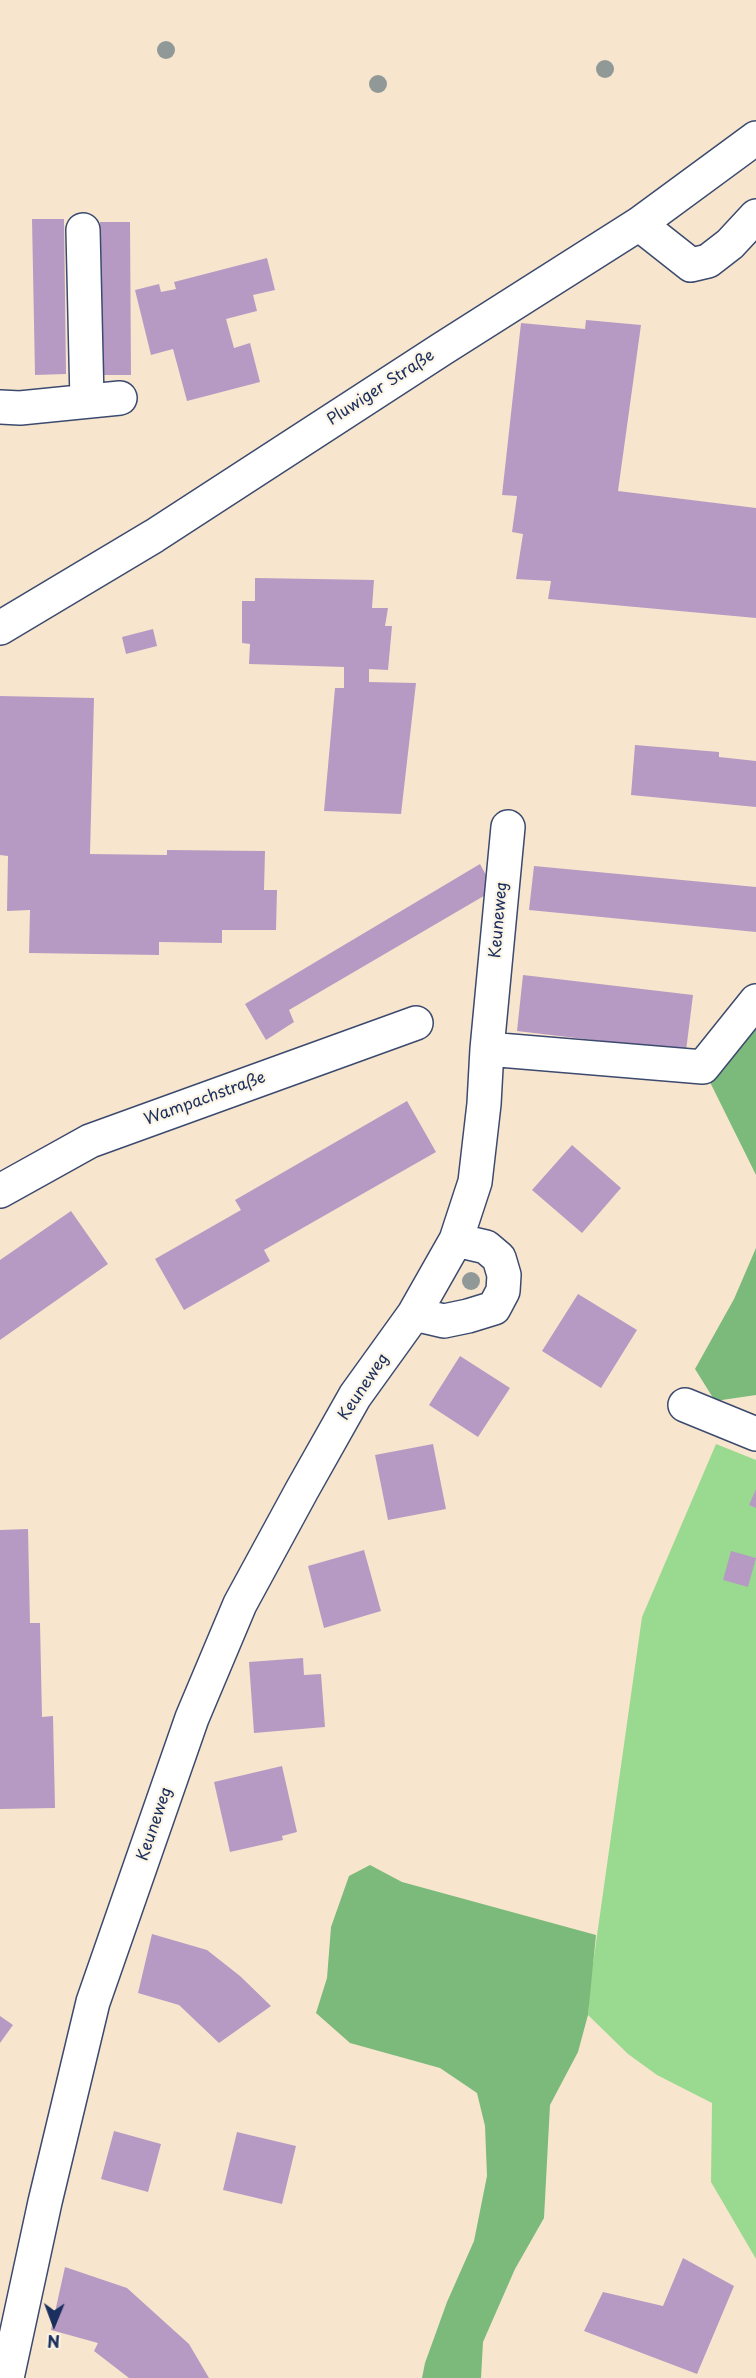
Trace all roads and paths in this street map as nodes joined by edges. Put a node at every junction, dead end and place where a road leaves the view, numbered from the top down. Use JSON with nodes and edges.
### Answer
{"nodes":[{"id":1,"x":756,"y":138,"type":"edge"},
{"id":2,"x":756,"y":216,"type":"edge"},
{"id":3,"x":639,"y":224,"type":"junction"},
{"id":4,"x":83,"y":230,"type":"dead end"},
{"id":5,"x":120,"y":398,"type":"dead end"},
{"id":6,"x":87,"y":401,"type":"junction"},
{"id":7,"x":10,"y":407,"type":"edge"},
{"id":8,"x":0,"y":628,"type":"edge"},
{"id":9,"x":508,"y":827,"type":"dead end"},
{"id":10,"x":756,"y":1001,"type":"edge"},
{"id":11,"x":416,"y":1023,"type":"dead end"},
{"id":12,"x":487,"y":1049,"type":"junction"},
{"id":13,"x":0,"y":1191,"type":"edge"},
{"id":14,"x":456,"y":1240,"type":"junction"},
{"id":15,"x":414,"y":1314,"type":"junction"},
{"id":16,"x":685,"y":1405,"type":"dead end"},
{"id":17,"x":756,"y":1434,"type":"edge"},
{"id":18,"x":7,"y":2378,"type":"edge"}],
"edges":[{"from":1,"to":3,"type":"street","name":"Pluwiger Straße"},
{"from":2,"to":3,"type":"street"},
{"from":3,"to":8,"type":"street","name":"Pluwiger Straße"},
{"from":4,"to":6,"type":"street"},
{"from":5,"to":6,"type":"street"},
{"from":6,"to":7,"type":"street"},
{"from":9,"to":12,"type":"street","name":"Keuneweg"},
{"from":10,"to":12,"type":"street"},
{"from":11,"to":13,"type":"street","name":"Wampachstraße"},
{"from":12,"to":14,"type":"street","name":"Keuneweg"},
{"from":14,"to":15,"type":"street","name":"Keuneweg"},
{"from":14,"to":15,"type":"street"},
{"from":15,"to":18,"type":"street","name":"Keuneweg"},
{"from":16,"to":17,"type":"street"}]}
